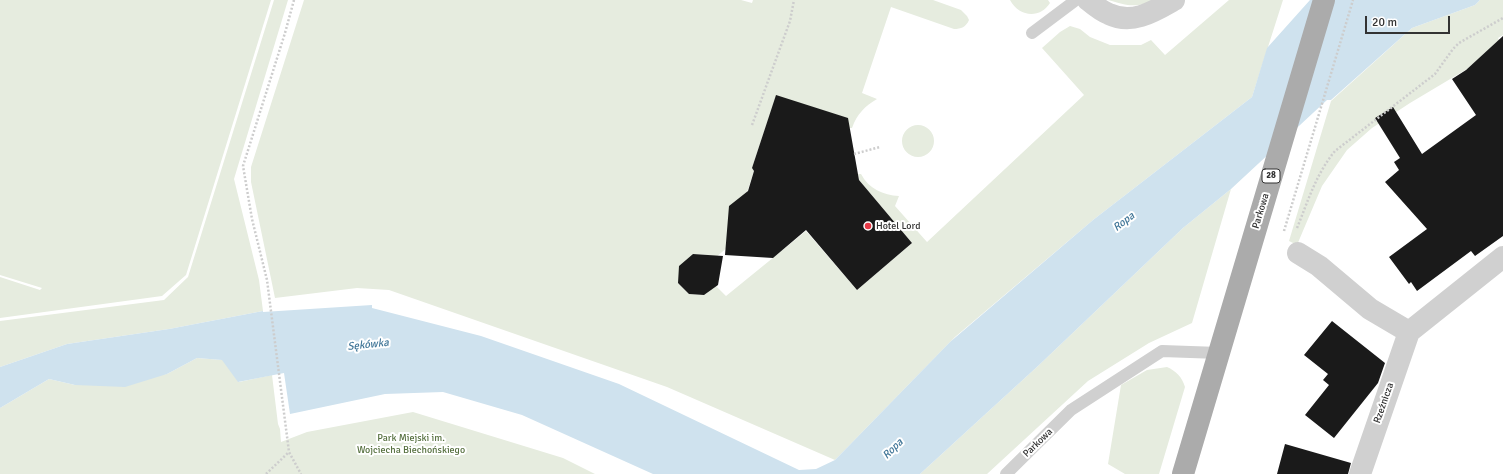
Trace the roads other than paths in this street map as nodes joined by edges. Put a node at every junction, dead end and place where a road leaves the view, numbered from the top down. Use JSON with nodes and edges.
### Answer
{"nodes":[{"id":1,"x":1076,"y":0,"type":"edge"},
{"id":2,"x":1088,"y":0,"type":"edge"},
{"id":3,"x":1174,"y":0,"type":"edge"},
{"id":4,"x":1324,"y":0,"type":"edge"},
{"id":5,"x":1032,"y":33,"type":"dead end"},
{"id":6,"x":1298,"y":253,"type":"dead end"},
{"id":7,"x":1503,"y":257,"type":"edge"},
{"id":8,"x":1409,"y":332,"type":"junction"},
{"id":9,"x":1219,"y":353,"type":"junction"},
{"id":10,"x":1006,"y":474,"type":"edge"},
{"id":11,"x":1183,"y":474,"type":"edge"},
{"id":12,"x":1360,"y":474,"type":"edge"}],
"edges":[{"from":1,"to":5,"type":"lane"},
{"from":2,"to":3,"type":"street"},
{"from":4,"to":9,"type":"main road","name":"Parkowa","number":"28"},
{"from":6,"to":8,"type":"street"},
{"from":7,"to":8,"type":"street"},
{"from":8,"to":12,"type":"street","name":"Rzeźnicza"},
{"from":9,"to":10,"type":"lane","name":"Parkowa"},
{"from":9,"to":11,"type":"main road","name":"Parkowa","number":"28"}]}
